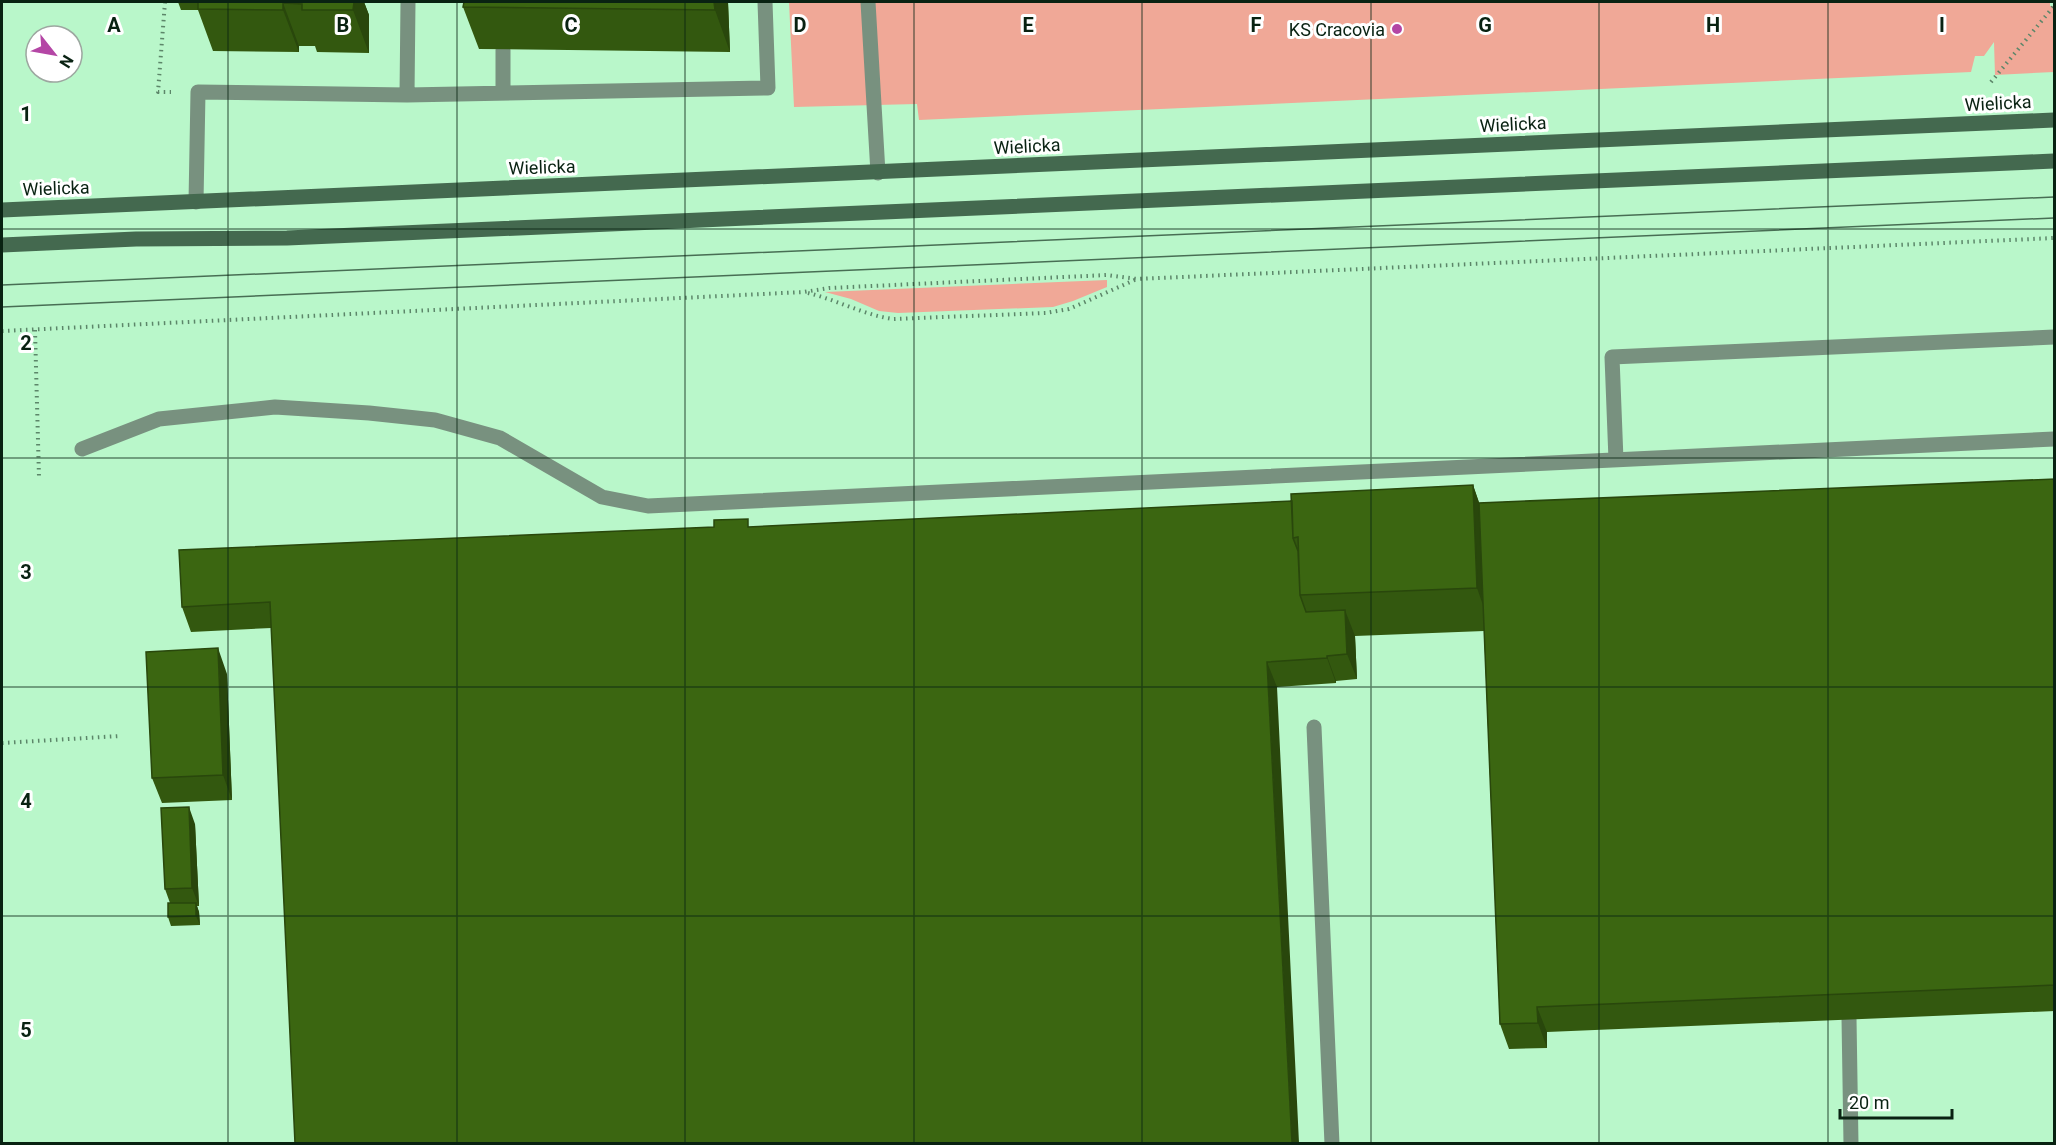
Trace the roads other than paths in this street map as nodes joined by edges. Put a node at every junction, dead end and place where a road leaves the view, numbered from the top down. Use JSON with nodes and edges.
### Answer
{"nodes":[{"id":1,"x":408,"y":2,"type":"edge"},
{"id":2,"x":765,"y":2,"type":"edge"},
{"id":3,"x":868,"y":2,"type":"edge"},
{"id":4,"x":504,"y":50,"type":"edge"},
{"id":5,"x":503,"y":93,"type":"junction"},
{"id":6,"x":407,"y":95,"type":"junction"},
{"id":7,"x":2055,"y":120,"type":"edge"},
{"id":8,"x":2055,"y":161,"type":"edge"},
{"id":9,"x":878,"y":172,"type":"junction"},
{"id":10,"x":196,"y":202,"type":"junction"},
{"id":11,"x":2,"y":210,"type":"edge"},
{"id":12,"x":2,"y":245,"type":"edge"},
{"id":13,"x":2055,"y":337,"type":"edge"},
{"id":14,"x":2055,"y":439,"type":"edge"},
{"id":15,"x":82,"y":449,"type":"dead end"},
{"id":16,"x":1616,"y":460,"type":"junction"},
{"id":17,"x":1314,"y":727,"type":"dead end"},
{"id":18,"x":1849,"y":1018,"type":"edge"},
{"id":19,"x":1332,"y":1143,"type":"edge"},
{"id":20,"x":1851,"y":1143,"type":"edge"}],
"edges":[{"from":1,"to":6,"type":"lane"},
{"from":2,"to":5,"type":"lane"},
{"from":3,"to":9,"type":"lane"},
{"from":4,"to":5,"type":"lane"},
{"from":5,"to":6,"type":"lane"},
{"from":6,"to":10,"type":"lane"},
{"from":7,"to":9,"type":"main road","name":"Wielicka"},
{"from":8,"to":12,"type":"main road"},
{"from":9,"to":10,"type":"main road","name":"Wielicka"},
{"from":10,"to":11,"type":"main road","name":"Wielicka"},
{"from":13,"to":16,"type":"lane"},
{"from":14,"to":16,"type":"lane"},
{"from":15,"to":16,"type":"lane"},
{"from":17,"to":19,"type":"lane"},
{"from":18,"to":20,"type":"lane"}]}
